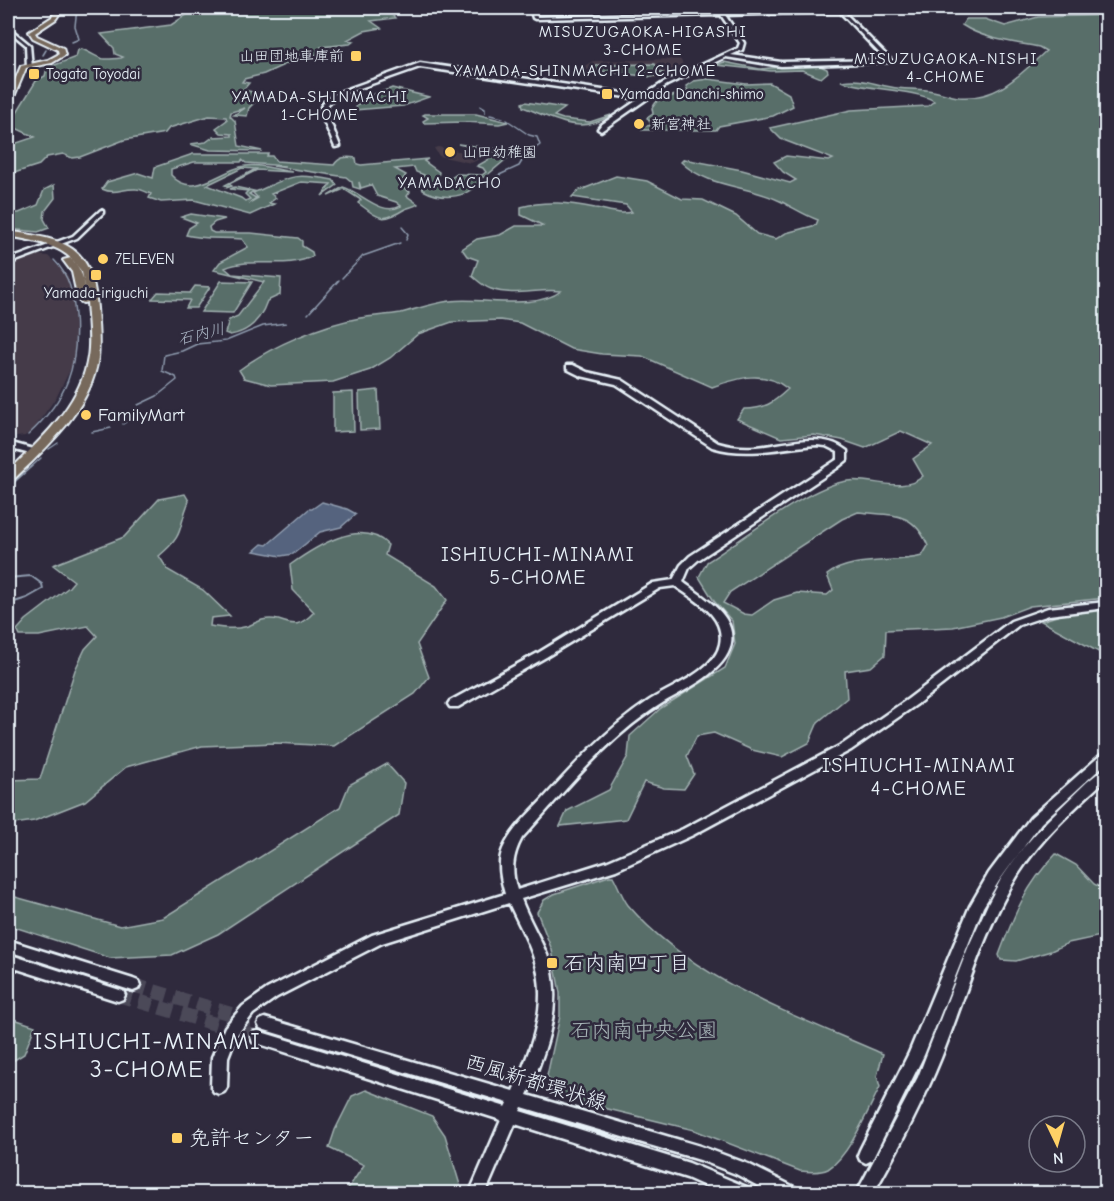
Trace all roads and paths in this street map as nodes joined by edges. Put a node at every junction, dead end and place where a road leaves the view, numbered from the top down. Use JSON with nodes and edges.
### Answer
{"nodes":[{"id":1,"x":60,"y":8,"type":"edge"},
{"id":2,"x":532,"y":8,"type":"edge"},
{"id":3,"x":717,"y":8,"type":"edge"},
{"id":4,"x":839,"y":9,"type":"edge"},
{"id":5,"x":722,"y":14,"type":"junction"},
{"id":6,"x":8,"y":28,"type":"edge"},
{"id":7,"x":726,"y":56,"type":"junction"},
{"id":8,"x":27,"y":67,"type":"junction"},
{"id":9,"x":643,"y":98,"type":"junction"},
{"id":10,"x":8,"y":104,"type":"edge"},
{"id":11,"x":8,"y":113,"type":"edge"},
{"id":12,"x":602,"y":129,"type":"dead end"},
{"id":13,"x":337,"y":146,"type":"dead end"},
{"id":14,"x":100,"y":212,"type":"dead end"},
{"id":15,"x":8,"y":236,"type":"edge"},
{"id":16,"x":51,"y":246,"type":"junction"},
{"id":17,"x":8,"y":262,"type":"edge"},
{"id":18,"x":570,"y":367,"type":"dead end"},
{"id":19,"x":8,"y":445,"type":"edge"},
{"id":20,"x":30,"y":451,"type":"junction"},
{"id":21,"x":8,"y":466,"type":"edge"},
{"id":22,"x":8,"y":478,"type":"edge"},
{"id":23,"x":677,"y":583,"type":"junction"},
{"id":24,"x":1107,"y":605,"type":"edge"},
{"id":25,"x":454,"y":704,"type":"dead end"},
{"id":26,"x":1107,"y":757,"type":"edge"},
{"id":27,"x":1107,"y":773,"type":"edge"},
{"id":28,"x":513,"y":897,"type":"junction"},
{"id":29,"x":8,"y":946,"type":"edge"},
{"id":30,"x":8,"y":960,"type":"edge"},
{"id":31,"x":133,"y":985,"type":"tunnel mouth"},
{"id":32,"x":118,"y":995,"type":"tunnel mouth"},
{"id":33,"x":219,"y":1087,"type":"dead end"},
{"id":34,"x":517,"y":1098,"type":"junction"},
{"id":35,"x":510,"y":1116,"type":"junction"},
{"id":36,"x":866,"y":1155,"type":"dead end"},
{"id":37,"x":477,"y":1194,"type":"edge"},
{"id":38,"x":743,"y":1194,"type":"edge"},
{"id":39,"x":790,"y":1194,"type":"edge"},
{"id":40,"x":864,"y":1194,"type":"edge"}],
"edges":[{"from":1,"to":8,"type":"main road"},
{"from":2,"to":5,"type":"street"},
{"from":3,"to":5,"type":"street"},
{"from":4,"to":5,"type":"street"},
{"from":4,"to":7,"type":"street"},
{"from":5,"to":7,"type":"street"},
{"from":6,"to":8,"type":"street"},
{"from":7,"to":9,"type":"street"},
{"from":8,"to":10,"type":"main road"},
{"from":8,"to":11,"type":"main road"},
{"from":9,"to":12,"type":"street"},
{"from":9,"to":13,"type":"street"},
{"from":14,"to":16,"type":"street"},
{"from":15,"to":16,"type":"main road"},
{"from":16,"to":17,"type":"street"},
{"from":16,"to":20,"type":"main road"},
{"from":18,"to":23,"type":"street"},
{"from":19,"to":20,"type":"street"},
{"from":20,"to":21,"type":"main road"},
{"from":20,"to":22,"type":"main road"},
{"from":23,"to":25,"type":"street"},
{"from":23,"to":28,"type":"street"},
{"from":24,"to":28,"type":"street"},
{"from":26,"to":36,"type":"street"},
{"from":27,"to":40,"type":"street"},
{"from":28,"to":33,"type":"street"},
{"from":28,"to":34,"type":"street"},
{"from":29,"to":31,"type":"street"},
{"from":30,"to":32,"type":"street"},
{"from":34,"to":35,"type":"street"},
{"from":34,"to":35,"type":"street","name":"西風新都環状線"},
{"from":34,"to":39,"type":"street","name":"西風新都環状線"},
{"from":35,"to":37,"type":"street"},
{"from":35,"to":38,"type":"street","name":"西風新都環状線"}]}
